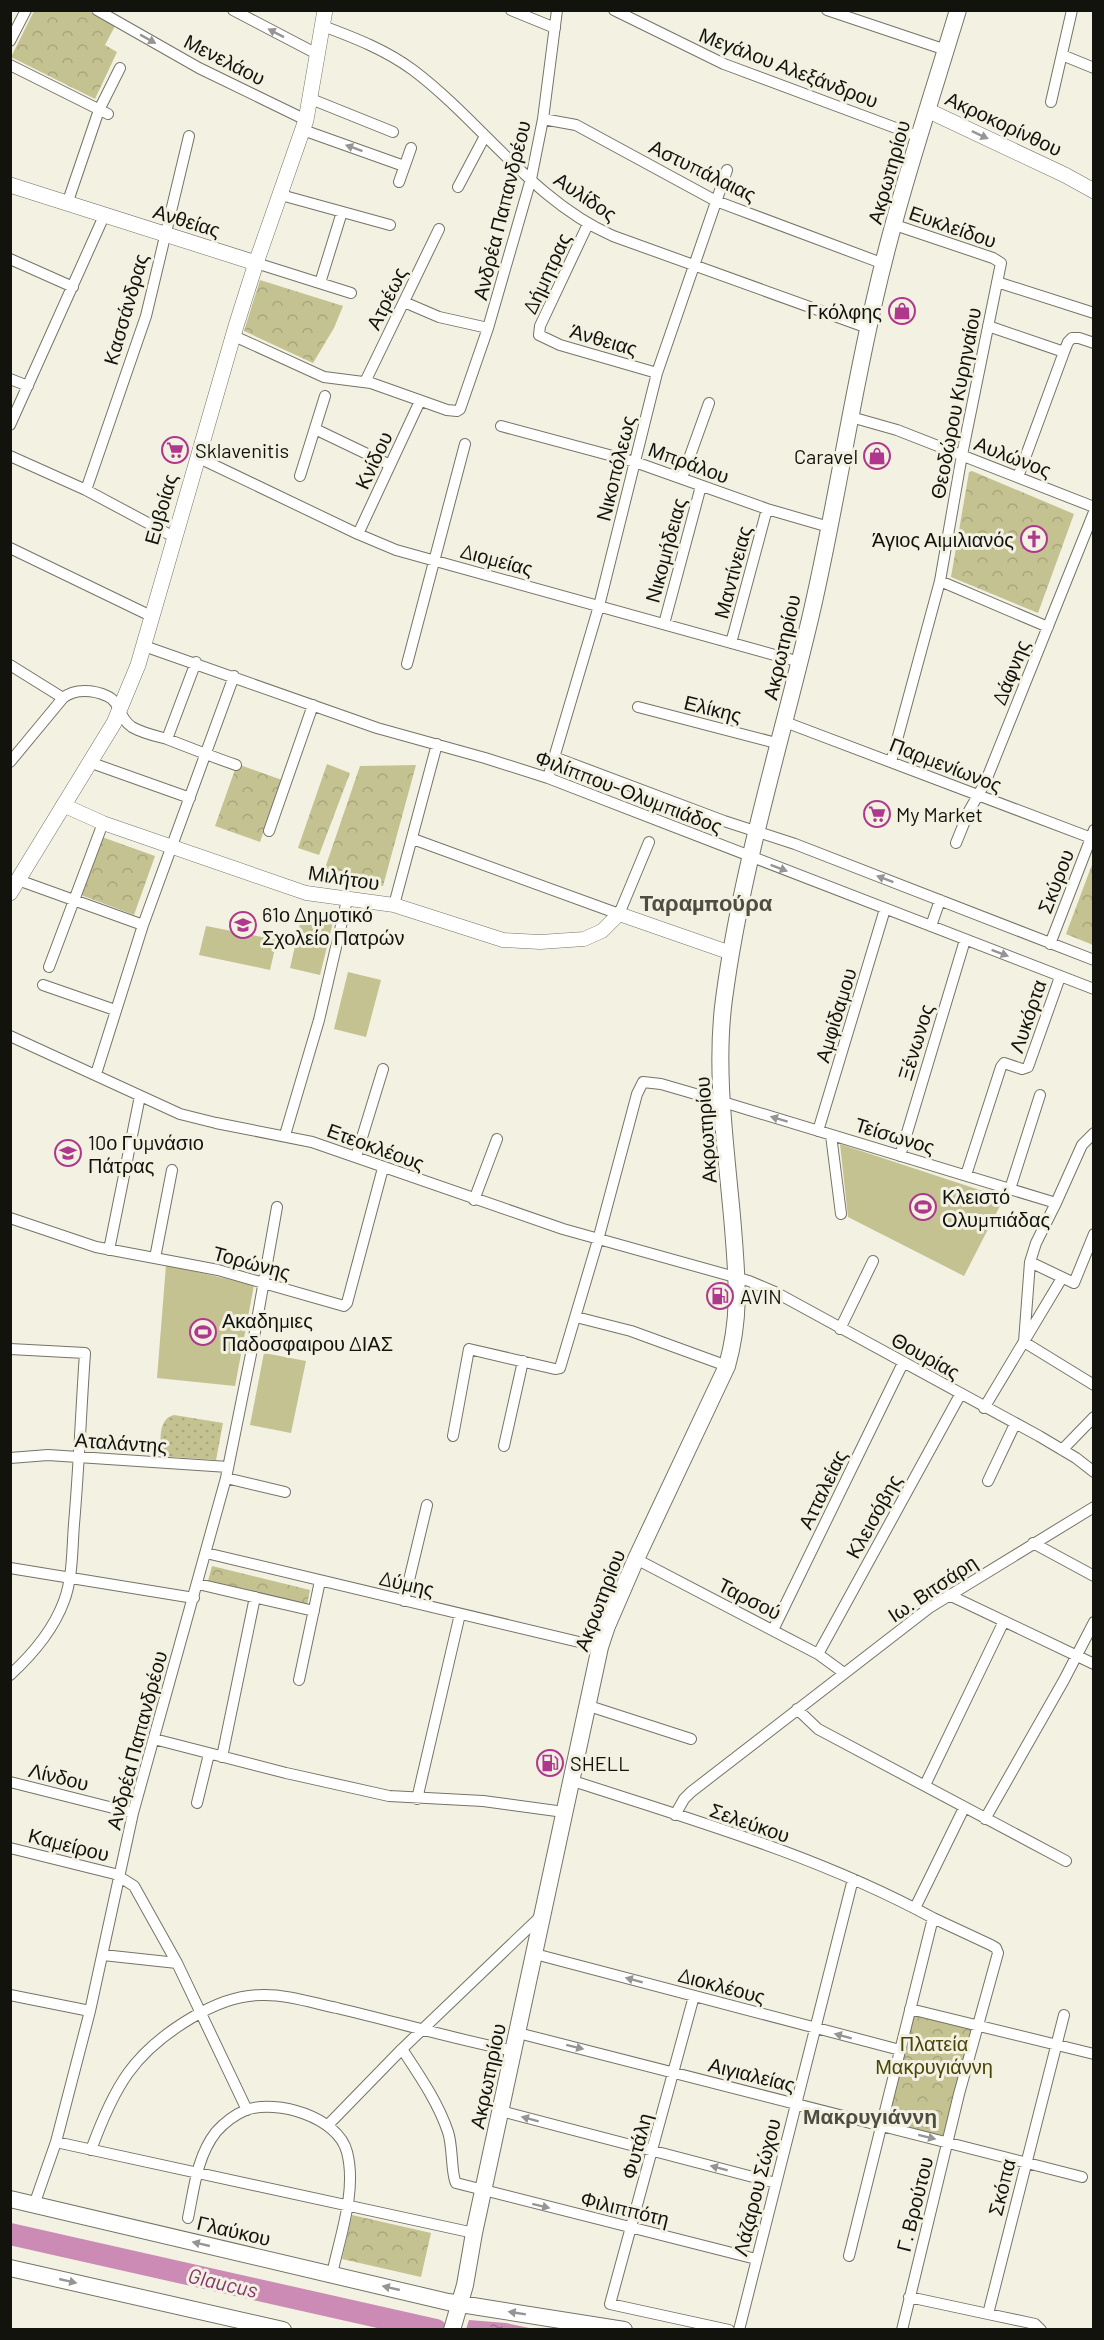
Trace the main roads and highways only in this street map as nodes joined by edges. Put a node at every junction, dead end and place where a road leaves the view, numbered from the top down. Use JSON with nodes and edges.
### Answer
{"nodes":[{"id":1,"x":325,"y":10,"type":"edge"},
{"id":2,"x":957,"y":10,"type":"edge"},
{"id":3,"x":927,"y":110,"type":"junction"},
{"id":4,"x":10,"y":185,"type":"edge"},
{"id":5,"x":1094,"y":191,"type":"edge"},
{"id":6,"x":256,"y":263,"type":"junction"},
{"id":7,"x":14,"y":886,"type":"edge"},
{"id":8,"x":10,"y":2199,"type":"edge"},
{"id":9,"x":10,"y":2268,"type":"edge"},
{"id":10,"x":452,"y":2312,"type":"edge"},
{"id":11,"x":283,"y":2330,"type":"edge"},
{"id":12,"x":440,"y":2330,"type":"edge"},
{"id":13,"x":624,"y":2330,"type":"edge"}],
"edges":[{"from":1,"to":6,"type":"main road","name":"Ευβοίας"},
{"from":2,"to":3,"type":"main road","name":"Ακρωτηρίου"},
{"from":3,"to":5,"type":"main road","name":"Ακροκορίνθου","one_way":true},
{"from":3,"to":10,"type":"main road","name":"Ακρωτηρίου"},
{"from":4,"to":6,"type":"main road","name":"Ανθείας"},
{"from":6,"to":7,"type":"main road","name":"Ευβοίας"},
{"from":10,"to":8,"type":"main road","name":"Γλαύκου","one_way":true},
{"from":9,"to":11,"type":"main road","one_way":true},
{"from":10,"to":12,"type":"main road","name":"Ακρωτηρίου"},
{"from":13,"to":10,"type":"main road","name":"Γλαύκου","one_way":true}]}
